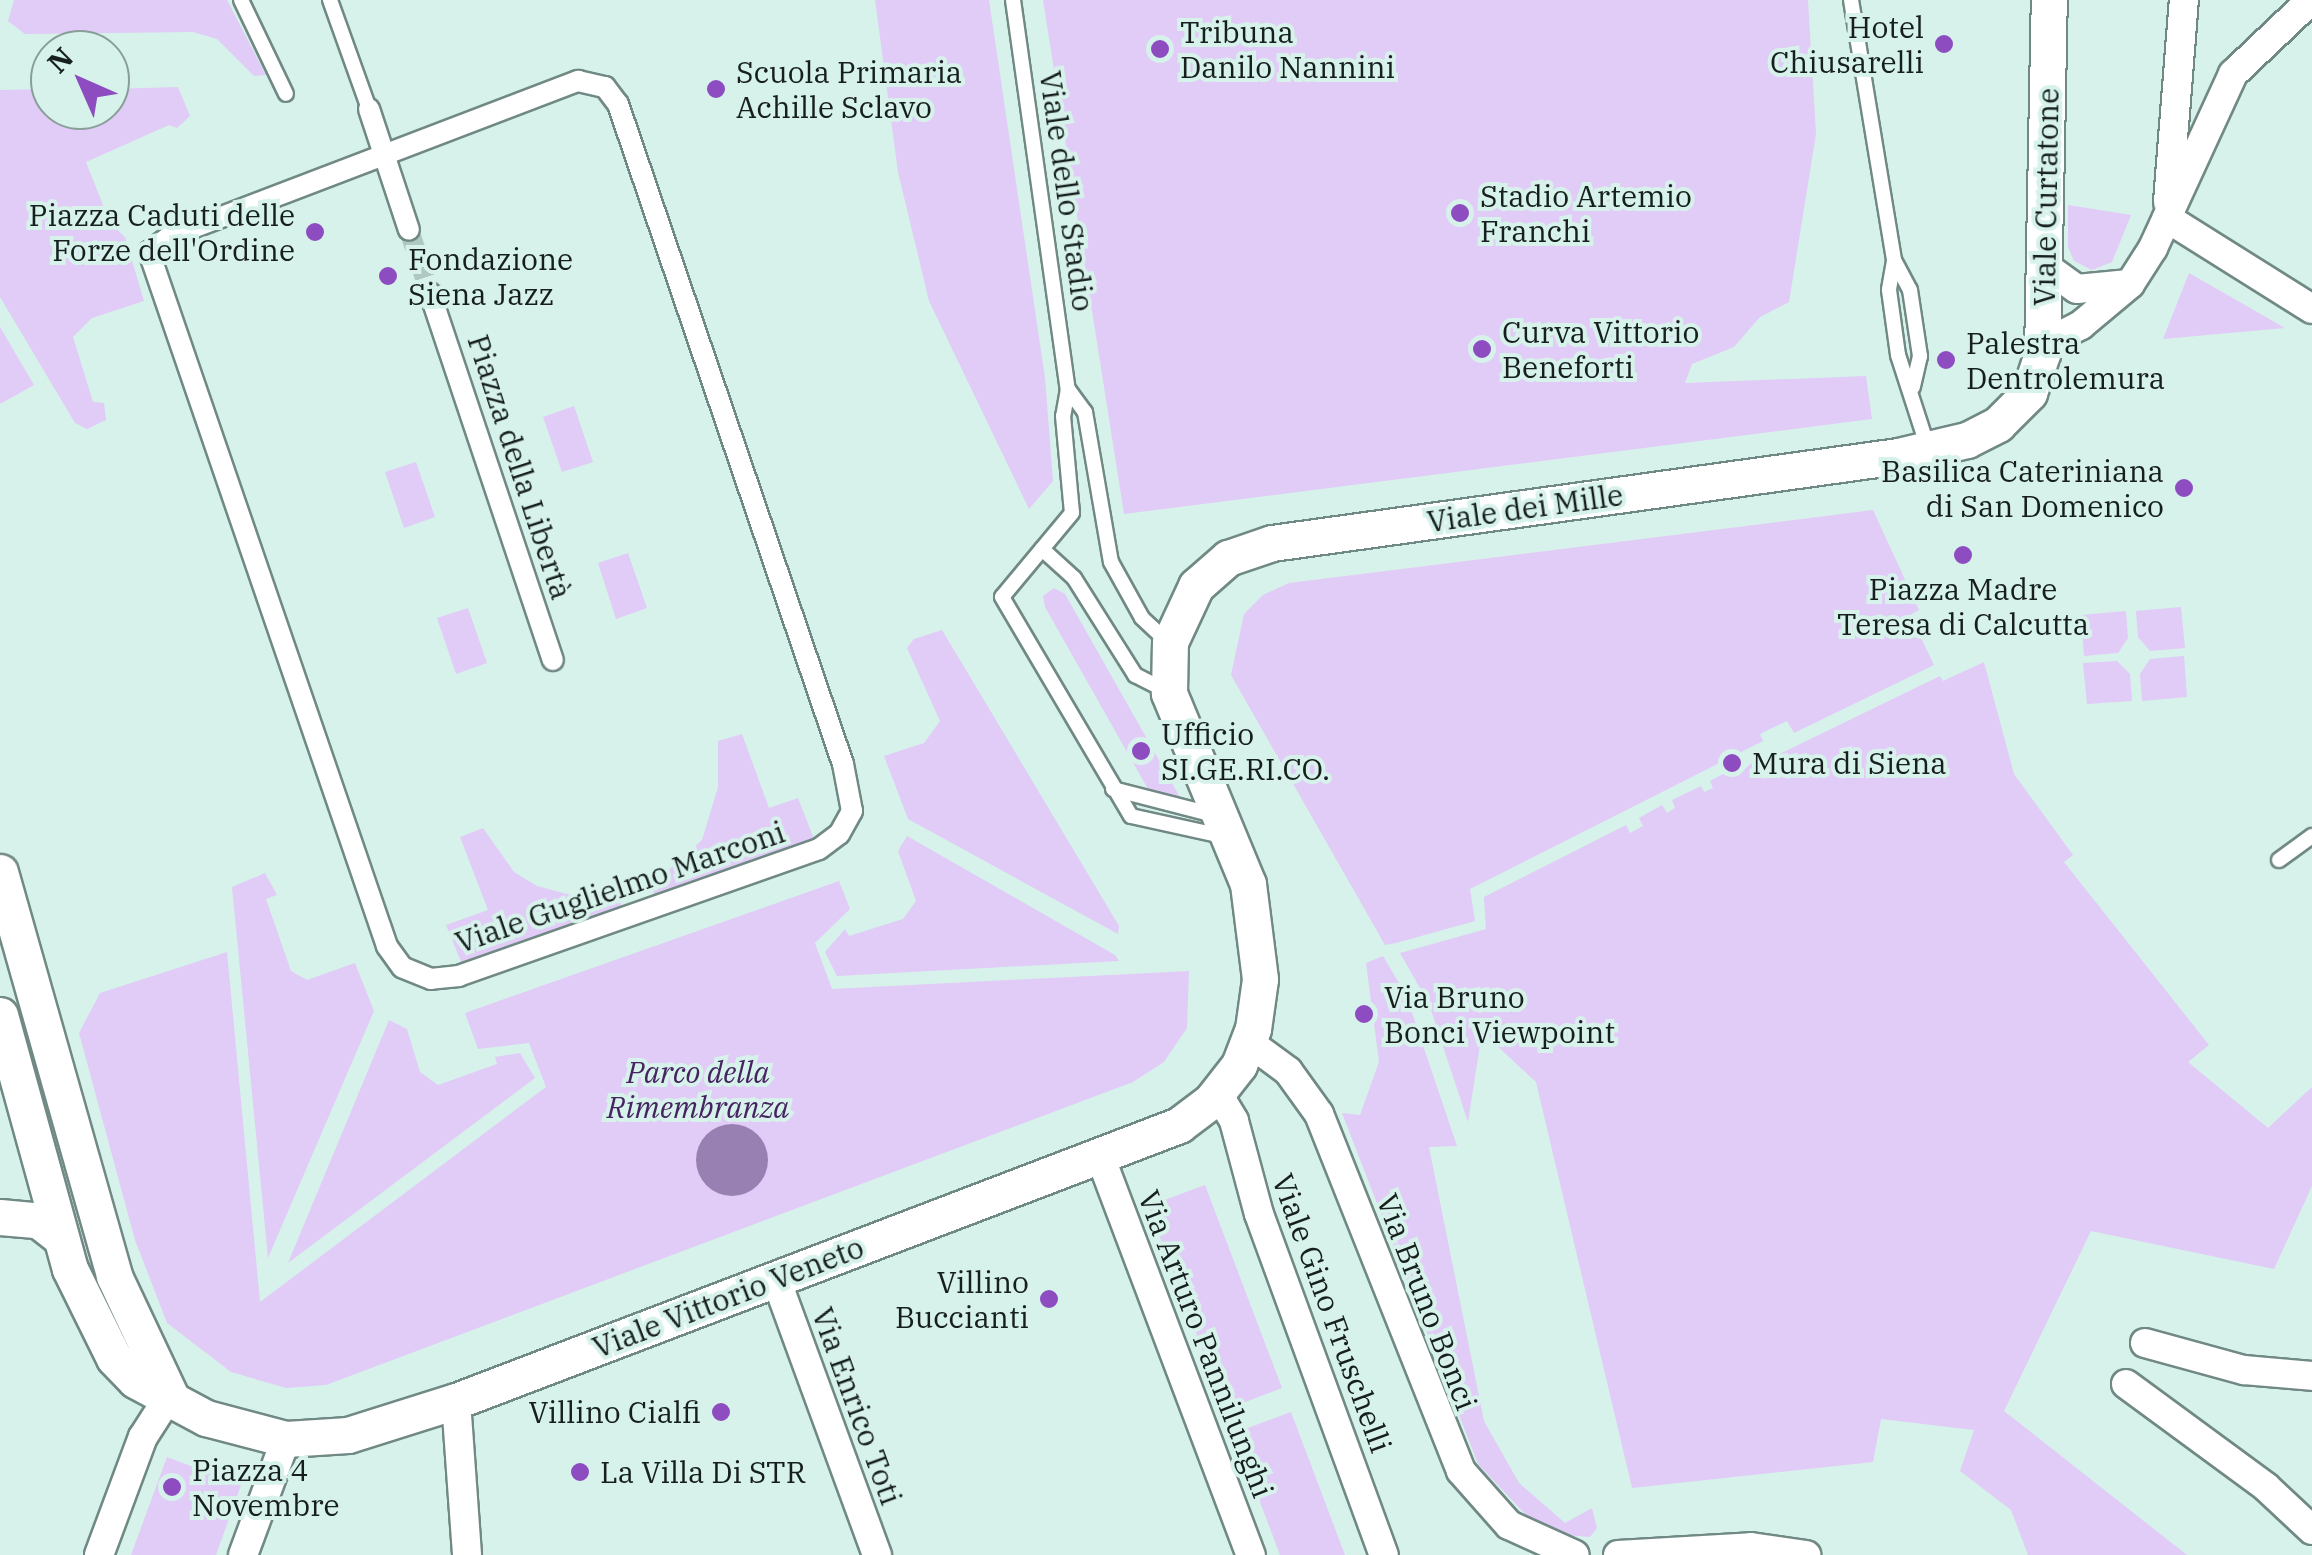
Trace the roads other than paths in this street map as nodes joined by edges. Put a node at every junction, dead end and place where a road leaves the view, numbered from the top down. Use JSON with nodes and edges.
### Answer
{"nodes":[{"id":1,"x":241,"y":0,"type":"edge"},
{"id":2,"x":330,"y":0,"type":"edge"},
{"id":3,"x":1013,"y":0,"type":"edge"},
{"id":4,"x":1851,"y":0,"type":"edge"},
{"id":5,"x":2049,"y":0,"type":"edge"},
{"id":6,"x":2184,"y":0,"type":"edge"},
{"id":7,"x":2310,"y":0,"type":"edge"},
{"id":8,"x":286,"y":94,"type":"dead end"},
{"id":9,"x":368,"y":109,"type":"joint"},
{"id":10,"x":384,"y":156,"type":"junction"},
{"id":11,"x":2167,"y":218,"type":"junction"},
{"id":12,"x":409,"y":230,"type":"tunnel mouth"},
{"id":13,"x":2045,"y":282,"type":"junction"},
{"id":14,"x":2130,"y":284,"type":"junction"},
{"id":15,"x":430,"y":294,"type":"tunnel mouth"},
{"id":16,"x":2107,"y":306,"type":"junction"},
{"id":17,"x":2312,"y":309,"type":"edge"},
{"id":18,"x":2042,"y":345,"type":"junction"},
{"id":19,"x":1068,"y":389,"type":"junction"},
{"id":20,"x":1929,"y":450,"type":"junction"},
{"id":21,"x":1042,"y":549,"type":"junction"},
{"id":22,"x":1170,"y":642,"type":"junction"},
{"id":23,"x":553,"y":660,"type":"dead end"},
{"id":24,"x":1169,"y":693,"type":"junction"},
{"id":25,"x":1113,"y":789,"type":"junction"},
{"id":26,"x":1228,"y":828,"type":"junction"},
{"id":27,"x":2312,"y":836,"type":"edge"},
{"id":28,"x":2278,"y":860,"type":"dead end"},
{"id":29,"x":0,"y":872,"type":"edge"},
{"id":30,"x":0,"y":1015,"type":"edge"},
{"id":31,"x":1250,"y":1043,"type":"junction"},
{"id":32,"x":1218,"y":1094,"type":"junction"},
{"id":33,"x":1100,"y":1156,"type":"junction"},
{"id":34,"x":48,"y":1188,"type":"junction"},
{"id":35,"x":0,"y":1203,"type":"edge"},
{"id":36,"x":0,"y":1217,"type":"edge"},
{"id":37,"x":60,"y":1237,"type":"junction"},
{"id":38,"x":776,"y":1278,"type":"junction"},
{"id":39,"x":2145,"y":1344,"type":"dead end"},
{"id":40,"x":2312,"y":1376,"type":"edge"},
{"id":41,"x":2126,"y":1384,"type":"dead end"},
{"id":42,"x":170,"y":1395,"type":"junction"},
{"id":43,"x":456,"y":1401,"type":"junction"},
{"id":44,"x":286,"y":1439,"type":"junction"},
{"id":45,"x":2312,"y":1530,"type":"edge"},
{"id":46,"x":1637,"y":1554,"type":"edge"},
{"id":47,"x":99,"y":1555,"type":"edge"},
{"id":48,"x":244,"y":1555,"type":"edge"},
{"id":49,"x":467,"y":1555,"type":"edge"},
{"id":50,"x":877,"y":1555,"type":"edge"},
{"id":51,"x":1252,"y":1555,"type":"edge"},
{"id":52,"x":1384,"y":1555,"type":"edge"},
{"id":53,"x":1575,"y":1555,"type":"edge"},
{"id":54,"x":1618,"y":1555,"type":"edge"},
{"id":55,"x":1806,"y":1555,"type":"edge"}],
"edges":[{"from":1,"to":8,"type":"lane"},
{"from":2,"to":9,"type":"lane"},
{"from":3,"to":19,"type":"lane","name":"Viale dello Stadio"},
{"from":4,"to":20,"type":"lane"},
{"from":5,"to":13,"type":"street","name":"Viale Curtatone"},
{"from":6,"to":11,"type":"street"},
{"from":7,"to":11,"type":"street"},
{"from":9,"to":10,"type":"street"},
{"from":10,"to":10,"type":"street","name":"Viale Guglielmo Marconi"},
{"from":10,"to":12,"type":"street"},
{"from":11,"to":14,"type":"street"},
{"from":11,"to":17,"type":"street"},
{"from":13,"to":14,"type":"street"},
{"from":13,"to":16,"type":"street"},
{"from":13,"to":18,"type":"street","name":"Viale Curtatone"},
{"from":14,"to":16,"type":"street"},
{"from":15,"to":23,"type":"street","name":"Piazza della Libertà"},
{"from":16,"to":18,"type":"street"},
{"from":18,"to":20,"type":"street","name":"Viale Curtatone"},
{"from":19,"to":21,"type":"lane","name":"Viale dello Stadio"},
{"from":19,"to":22,"type":"lane","name":"Viale dello Stadio"},
{"from":20,"to":22,"type":"street","name":"Viale dei Mille"},
{"from":21,"to":24,"type":"lane"},
{"from":21,"to":25,"type":"lane"},
{"from":22,"to":24,"type":"street"},
{"from":24,"to":26,"type":"street"},
{"from":25,"to":26,"type":"lane"},
{"from":25,"to":26,"type":"lane"},
{"from":26,"to":31,"type":"street"},
{"from":27,"to":28,"type":"lane"},
{"from":29,"to":42,"type":"street"},
{"from":30,"to":34,"type":"street","name":"Viale Vittorio Veneto"},
{"from":31,"to":32,"type":"street","name":"Viale Vittorio Veneto"},
{"from":31,"to":53,"type":"street","name":"Via Bruno Bonci"},
{"from":32,"to":33,"type":"street","name":"Viale Vittorio Veneto"},
{"from":32,"to":52,"type":"street","name":"Viale Gino Fruschelli"},
{"from":33,"to":38,"type":"street","name":"Viale Vittorio Veneto"},
{"from":33,"to":51,"type":"street","name":"Via Arturo Pannilunghi"},
{"from":34,"to":35,"type":"street"},
{"from":34,"to":37,"type":"street","name":"Viale Vittorio Veneto"},
{"from":34,"to":42,"type":"street"},
{"from":36,"to":37,"type":"street"},
{"from":37,"to":42,"type":"street","name":"Viale Vittorio Veneto"},
{"from":38,"to":43,"type":"street","name":"Viale Vittorio Veneto"},
{"from":38,"to":50,"type":"street","name":"Via Enrico Toti"},
{"from":39,"to":40,"type":"street"},
{"from":41,"to":45,"type":"street"},
{"from":42,"to":44,"type":"street","name":"Viale Vittorio Veneto"},
{"from":42,"to":47,"type":"street"},
{"from":43,"to":44,"type":"street","name":"Viale Vittorio Veneto"},
{"from":43,"to":49,"type":"street"},
{"from":44,"to":48,"type":"street"},
{"from":46,"to":54,"type":"street"},
{"from":46,"to":55,"type":"street"}]}
